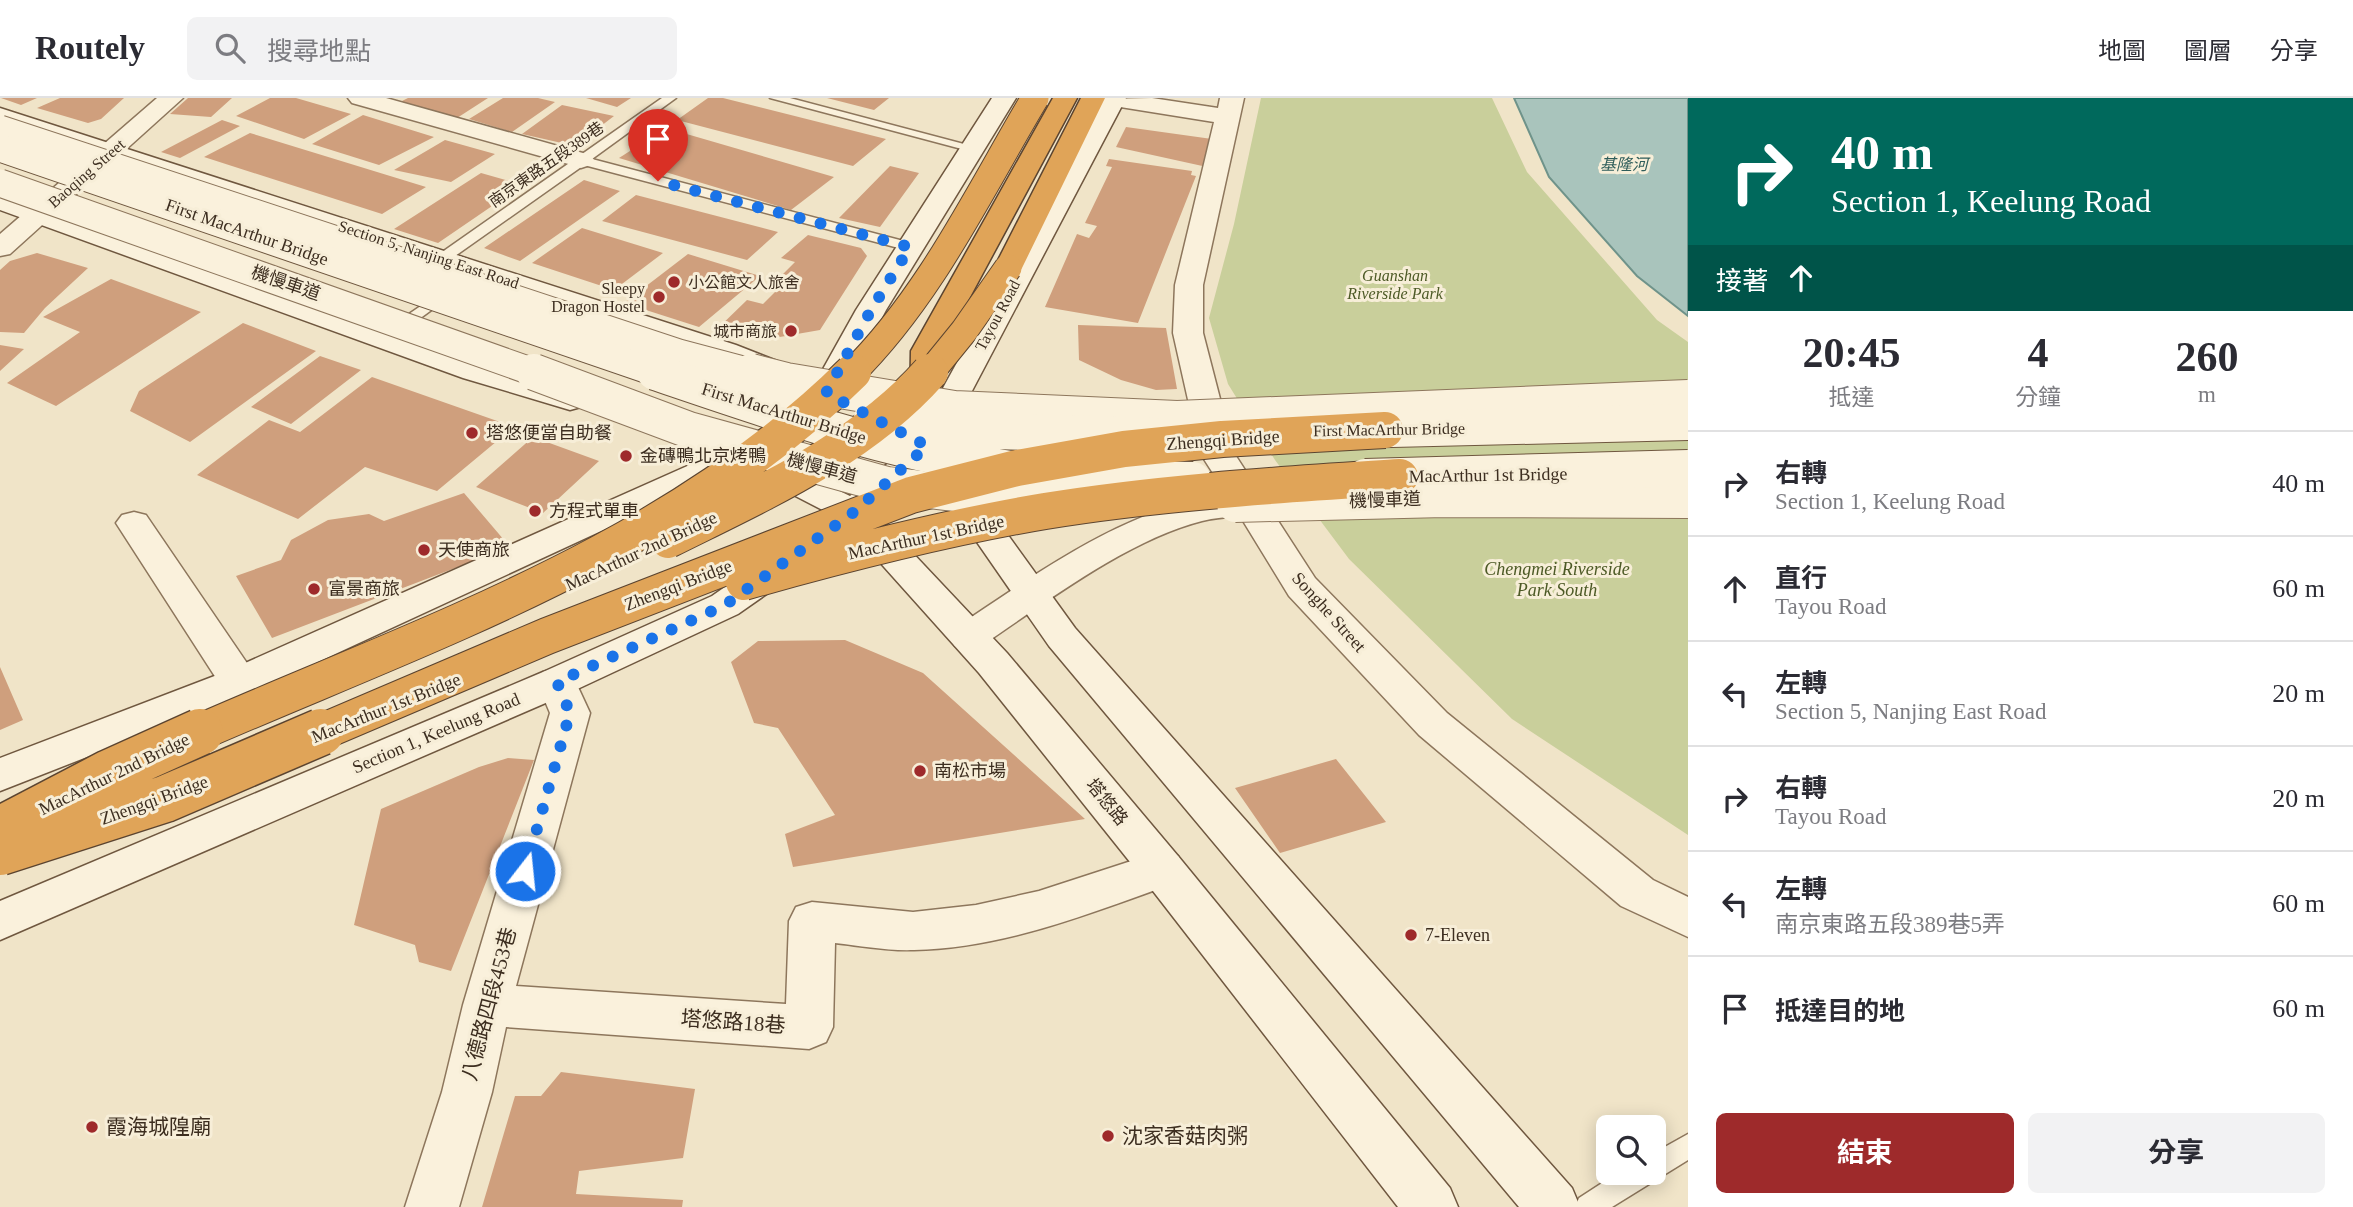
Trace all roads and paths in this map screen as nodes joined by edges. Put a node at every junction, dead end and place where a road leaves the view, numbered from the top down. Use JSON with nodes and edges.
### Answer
{"nodes":[{"id":1,"x":171,"y":98,"type":"edge"},
{"id":2,"x":360,"y":98,"type":"edge"},
{"id":3,"x":670,"y":98,"type":"edge"},
{"id":4,"x":776,"y":98,"type":"edge"},
{"id":5,"x":1004,"y":98,"type":"edge"},
{"id":6,"x":1035,"y":98,"type":"edge"},
{"id":7,"x":1065,"y":98,"type":"edge"},
{"id":8,"x":1093,"y":98,"type":"edge"},
{"id":9,"x":1114,"y":98,"type":"edge"},
{"id":10,"x":1229,"y":107,"type":"edge"},
{"id":11,"x":0,"y":115,"type":"edge"},
{"id":12,"x":0,"y":129,"type":"edge"},
{"id":13,"x":0,"y":146,"type":"edge"},
{"id":14,"x":973,"y":148,"type":"junction"},
{"id":15,"x":113,"y":151,"type":"junction"},
{"id":16,"x":581,"y":160,"type":"junction"},
{"id":17,"x":0,"y":183,"type":"edge"},
{"id":18,"x":0,"y":201,"type":"edge"},
{"id":19,"x":38,"y":215,"type":"junction"},
{"id":20,"x":910,"y":247,"type":"junction"},
{"id":21,"x":0,"y":248,"type":"edge"},
{"id":22,"x":443,"y":258,"type":"junction"},
{"id":23,"x":478,"y":270,"type":"junction"},
{"id":24,"x":383,"y":339,"type":"junction"},
{"id":25,"x":826,"y":393,"type":"junction"},
{"id":26,"x":1688,"y":398,"type":"edge"},
{"id":27,"x":1688,"y":421,"type":"edge"},
{"id":28,"x":927,"y":446,"type":"junction"},
{"id":29,"x":733,"y":458,"type":"junction"},
{"id":30,"x":1688,"y":469,"type":"edge"},
{"id":31,"x":1688,"y":500,"type":"edge"},
{"id":32,"x":1248,"y":504,"type":"junction"},
{"id":33,"x":854,"y":512,"type":"junction"},
{"id":34,"x":134,"y":523,"type":"dead end"},
{"id":35,"x":1033,"y":595,"type":"junction"},
{"id":36,"x":968,"y":637,"type":"junction"},
{"id":37,"x":239,"y":682,"type":"junction"},
{"id":38,"x":557,"y":682,"type":"junction"},
{"id":39,"x":0,"y":775,"type":"edge"},
{"id":40,"x":20,"y":828,"type":"edge"},
{"id":41,"x":0,"y":842,"type":"edge"},
{"id":42,"x":0,"y":852,"type":"edge"},
{"id":43,"x":1161,"y":869,"type":"junction"},
{"id":44,"x":1688,"y":918,"type":"edge"},
{"id":45,"x":0,"y":921,"type":"edge"},
{"id":46,"x":487,"y":1005,"type":"junction"},
{"id":47,"x":1688,"y":1146,"type":"edge"},
{"id":48,"x":1666,"y":1160,"type":"edge"},
{"id":49,"x":1623,"y":1185,"type":"edge"},
{"id":50,"x":432,"y":1207,"type":"edge"},
{"id":51,"x":1430,"y":1207,"type":"edge"},
{"id":52,"x":1553,"y":1207,"type":"edge"},
{"id":53,"x":1588,"y":1207,"type":"edge"}],
"edges":[{"from":1,"to":15,"type":"main road","name":"Baoqing Street"},
{"from":2,"to":16,"type":"main road"},
{"from":3,"to":16,"type":"lane","name":"南京東路五段389巷"},
{"from":4,"to":14,"type":"lane"},
{"from":5,"to":14,"type":"main road"},
{"from":6,"to":40,"type":"highway","name":"MacArthur 2nd Bridge","bridge":true},
{"from":7,"to":28,"type":"highway"},
{"from":8,"to":40,"type":"highway","name":"MacArthur 2nd Bridge","bridge":true},
{"from":9,"to":10,"type":"main road"},
{"from":9,"to":28,"type":"main road","name":"Tayou Road"},
{"from":10,"to":32,"type":"main road","name":"Songhe Street"},
{"from":11,"to":15,"type":"main road","name":"Section 5, Nanjing East Road"},
{"from":12,"to":26,"type":"main road","bridge":true},
{"from":13,"to":27,"type":"main road","name":"First MacArthur Bridge","bridge":true},
{"from":13,"to":30,"type":"main road","name":"First MacArthur Bridge","bridge":true},
{"from":14,"to":20,"type":"main road"},
{"from":15,"to":19,"type":"main road","name":"Baoqing Street"},
{"from":15,"to":22,"type":"main road","name":"Section 5, Nanjing East Road"},
{"from":16,"to":20,"type":"lane"},
{"from":16,"to":22,"type":"lane","name":"南京東路五段389巷"},
{"from":17,"to":31,"type":"main road","name":"機慢車道","bridge":true},
{"from":18,"to":19,"type":"main road"},
{"from":19,"to":21,"type":"main road","name":"Baoqing Street"},
{"from":19,"to":24,"type":"main road"},
{"from":20,"to":25,"type":"main road"},
{"from":22,"to":23,"type":"main road","name":"Section 5, Nanjing East Road"},
{"from":23,"to":24,"type":"lane"},
{"from":23,"to":25,"type":"main road","name":"Section 5, Nanjing East Road"},
{"from":24,"to":29,"type":"main road"},
{"from":25,"to":28,"type":"main road","name":"Section 5, Nanjing East Road"},
{"from":25,"to":29,"type":"main road"},
{"from":27,"to":42,"type":"highway","name":"Zhengqi Bridge","bridge":true},
{"from":28,"to":33,"type":"main road","name":"Tayou Road"},
{"from":28,"to":35,"type":"main road"},
{"from":29,"to":33,"type":"main road","name":"塔悠路"},
{"from":29,"to":37,"type":"main road"},
{"from":30,"to":40,"type":"highway","name":"MacArthur 1st Bridge","bridge":true},
{"from":32,"to":35,"type":"main road"},
{"from":32,"to":44,"type":"main road","name":"Songhe Street"},
{"from":33,"to":36,"type":"main road","name":"塔悠路"},
{"from":33,"to":38,"type":"main road","name":"Section 1, Keelung Road"},
{"from":33,"to":42,"type":"main road"},
{"from":34,"to":37,"type":"main road"},
{"from":35,"to":36,"type":"main road"},
{"from":35,"to":52,"type":"main road"},
{"from":36,"to":43,"type":"main road","name":"塔悠路"},
{"from":37,"to":39,"type":"main road"},
{"from":38,"to":45,"type":"main road","name":"Section 1, Keelung Road"},
{"from":38,"to":46,"type":"main road","name":"八德路四段453巷"},
{"from":40,"to":41,"type":"highway"},
{"from":43,"to":46,"type":"main road","name":"塔悠路18巷"},
{"from":43,"to":51,"type":"main road","name":"塔悠路"},
{"from":46,"to":50,"type":"main road","name":"八德路四段453巷"},
{"from":47,"to":48,"type":"lane"},
{"from":49,"to":53,"type":"lane"}]}
